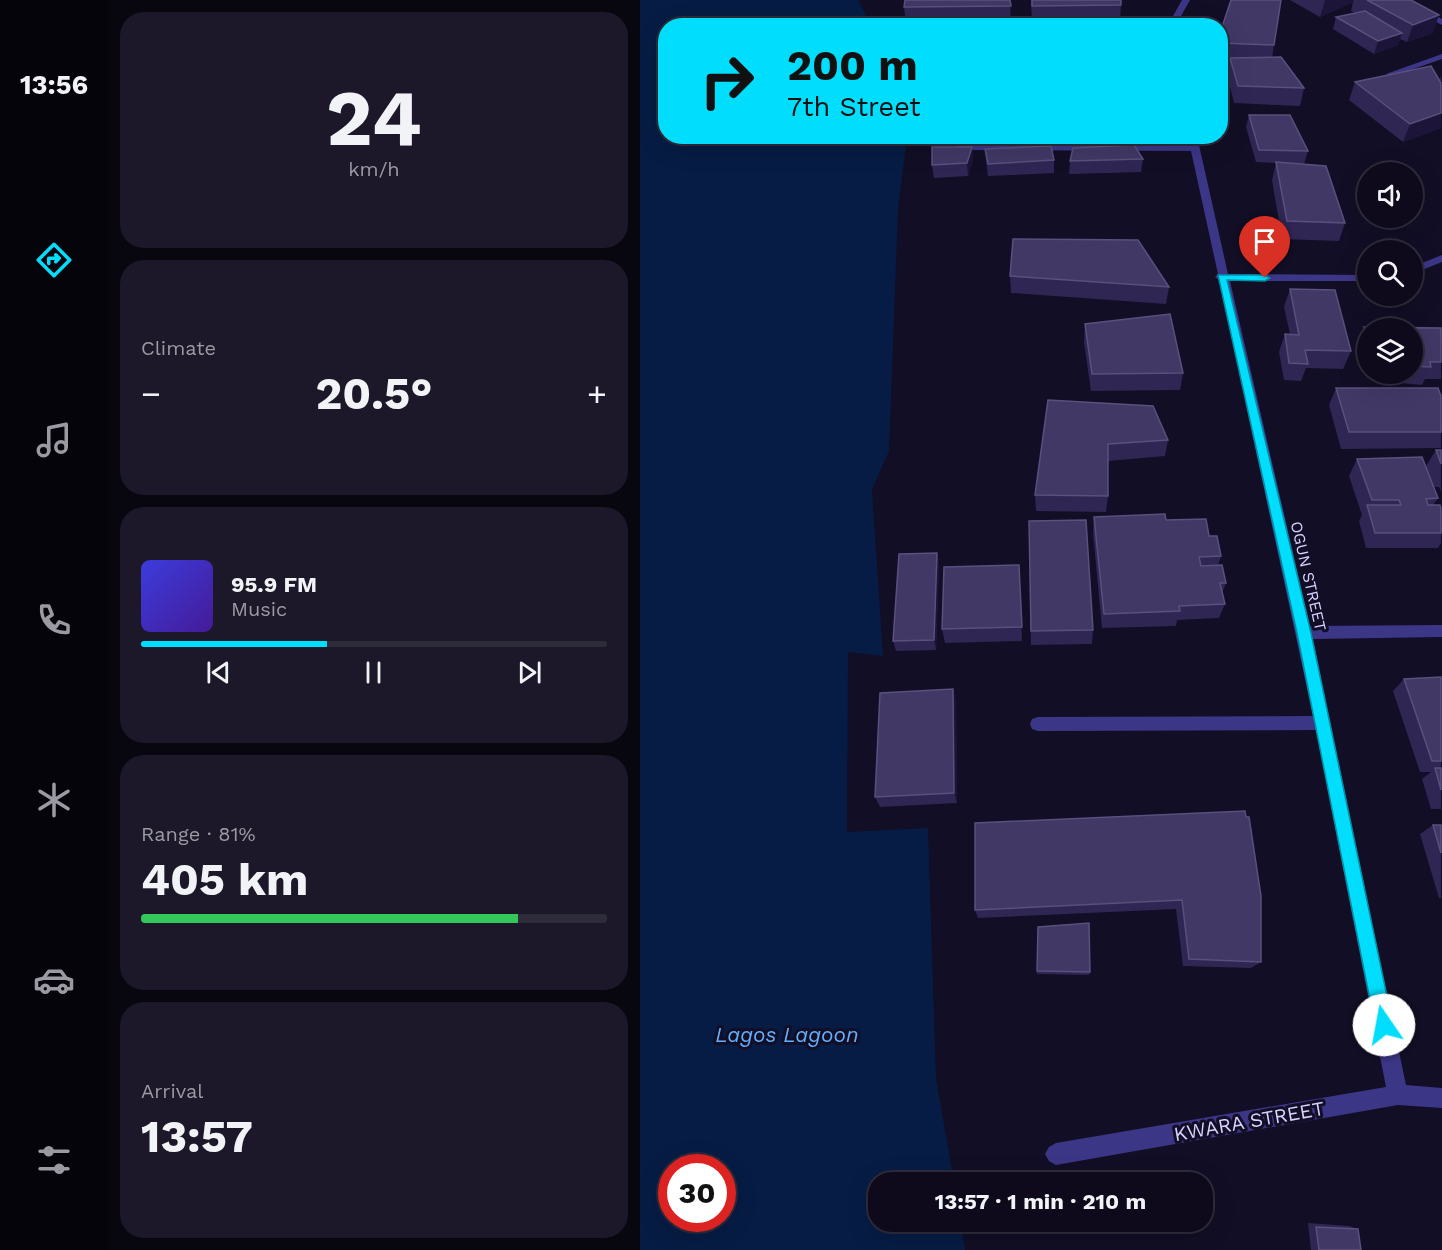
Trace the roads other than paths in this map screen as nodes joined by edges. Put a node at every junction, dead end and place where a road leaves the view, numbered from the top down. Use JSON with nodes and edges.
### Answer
{"nodes":[{"id":1,"x":1186,"y":0,"type":"edge"},
{"id":2,"x":1399,"y":0,"type":"edge"},
{"id":3,"x":1178,"y":18,"type":"edge"},
{"id":4,"x":1441,"y":23,"type":"edge"},
{"id":5,"x":1441,"y":56,"type":"edge"},
{"id":6,"x":1390,"y":74,"type":"edge"},
{"id":7,"x":1101,"y":144,"type":"edge"},
{"id":8,"x":1194,"y":144,"type":"edge"},
{"id":9,"x":961,"y":147,"type":"edge"},
{"id":10,"x":1441,"y":258,"type":"edge"},
{"id":11,"x":1423,"y":266,"type":"edge"},
{"id":12,"x":1222,"y":277,"type":"junction"},
{"id":13,"x":1357,"y":278,"type":"edge"},
{"id":14,"x":1441,"y":631,"type":"edge"},
{"id":15,"x":1304,"y":633,"type":"junction"},
{"id":16,"x":1322,"y":723,"type":"junction"},
{"id":17,"x":1038,"y":724,"type":"dead end"},
{"id":18,"x":1398,"y":1095,"type":"junction"},
{"id":19,"x":1441,"y":1098,"type":"edge"},
{"id":20,"x":1056,"y":1154,"type":"dead end"}],
"edges":[{"from":1,"to":3,"type":"street"},
{"from":2,"to":4,"type":"street"},
{"from":5,"to":6,"type":"street"},
{"from":7,"to":9,"type":"street"},
{"from":8,"to":12,"type":"street","name":"OGUN STREET"},
{"from":10,"to":11,"type":"street"},
{"from":12,"to":13,"type":"street"},
{"from":12,"to":15,"type":"street","name":"OGUN STREET"},
{"from":14,"to":15,"type":"street"},
{"from":15,"to":16,"type":"street","name":"OGUN STREET"},
{"from":16,"to":17,"type":"street"},
{"from":16,"to":18,"type":"street","name":"OGUN STREET"},
{"from":18,"to":19,"type":"street","name":"KWARA STREET"},
{"from":18,"to":20,"type":"street","name":"KWARA STREET"}]}
